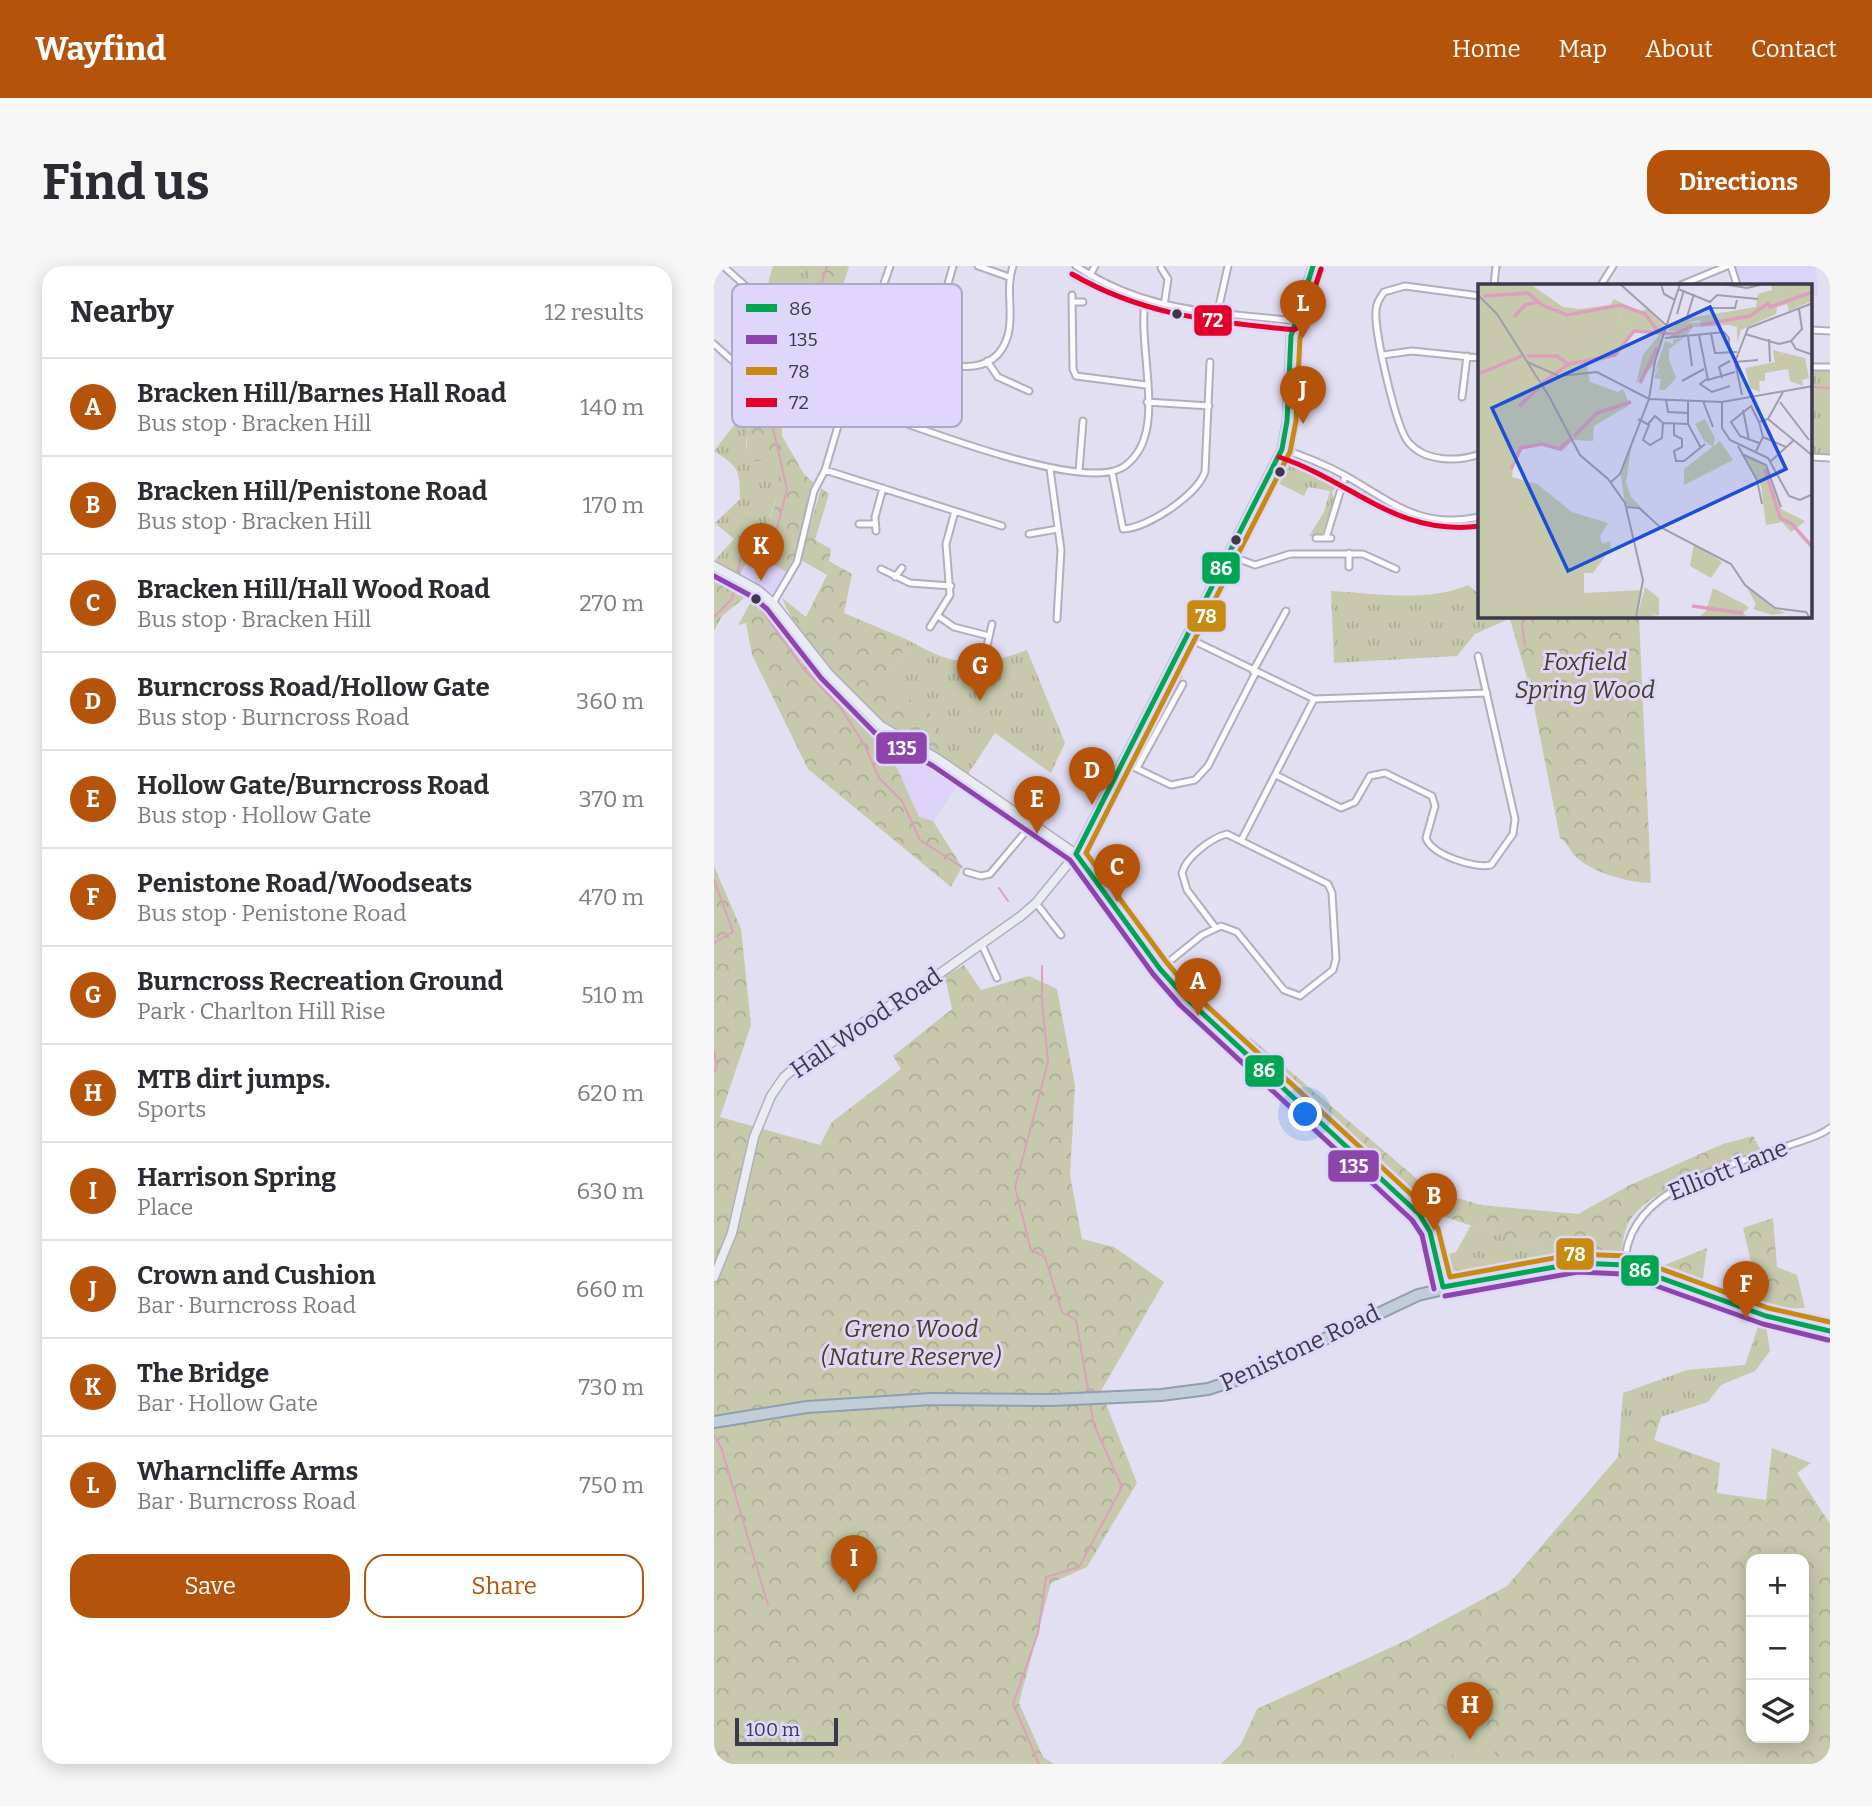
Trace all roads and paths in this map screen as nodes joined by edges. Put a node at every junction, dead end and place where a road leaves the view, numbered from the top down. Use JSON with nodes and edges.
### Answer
{"nodes":[{"id":1,"x":725,"y":266,"type":"edge"},
{"id":2,"x":890,"y":266,"type":"edge"},
{"id":3,"x":953,"y":266,"type":"edge"},
{"id":4,"x":978,"y":266,"type":"edge"},
{"id":5,"x":1013,"y":266,"type":"edge"},
{"id":6,"x":1076,"y":266,"type":"edge"},
{"id":7,"x":1095,"y":266,"type":"edge"},
{"id":8,"x":1228,"y":266,"type":"edge"},
{"id":9,"x":1313,"y":266,"type":"edge"},
{"id":10,"x":1496,"y":266,"type":"edge"},
{"id":11,"x":1613,"y":266,"type":"edge"},
{"id":12,"x":1729,"y":266,"type":"edge"},
{"id":13,"x":1161,"y":268,"type":"edge"},
{"id":14,"x":1090,"y":275,"type":"junction"},
{"id":15,"x":1009,"y":277,"type":"junction"},
{"id":16,"x":744,"y":284,"type":"edge"},
{"id":17,"x":884,"y":284,"type":"edge"},
{"id":18,"x":949,"y":284,"type":"edge"},
{"id":19,"x":1494,"y":284,"type":"edge"},
{"id":20,"x":1602,"y":284,"type":"edge"},
{"id":21,"x":1684,"y":284,"type":"edge"},
{"id":22,"x":1737,"y":284,"type":"edge"},
{"id":23,"x":1478,"y":296,"type":"edge"},
{"id":24,"x":1145,"y":300,"type":"junction"},
{"id":25,"x":1083,"y":302,"type":"dead end"},
{"id":26,"x":1164,"y":306,"type":"junction"},
{"id":27,"x":1217,"y":315,"type":"junction"},
{"id":28,"x":1294,"y":321,"type":"junction"},
{"id":29,"x":1812,"y":330,"type":"edge"},
{"id":30,"x":1830,"y":331,"type":"edge"},
{"id":31,"x":714,"y":344,"type":"edge"},
{"id":32,"x":1383,"y":355,"type":"junction"},
{"id":33,"x":1466,"y":356,"type":"junction"},
{"id":34,"x":1478,"y":358,"type":"edge"},
{"id":35,"x":732,"y":360,"type":"edge"},
{"id":36,"x":987,"y":360,"type":"junction"},
{"id":37,"x":1210,"y":362,"type":"dead end"},
{"id":38,"x":962,"y":367,"type":"edge"},
{"id":39,"x":1812,"y":367,"type":"edge"},
{"id":40,"x":1830,"y":367,"type":"edge"},
{"id":41,"x":1146,"y":385,"type":"junction"},
{"id":42,"x":1030,"y":391,"type":"dead end"},
{"id":43,"x":1462,"y":397,"type":"dead end"},
{"id":44,"x":1147,"y":402,"type":"junction"},
{"id":45,"x":1209,"y":406,"type":"junction"},
{"id":46,"x":1083,"y":421,"type":"dead end"},
{"id":47,"x":837,"y":427,"type":"edge"},
{"id":48,"x":923,"y":427,"type":"edge"},
{"id":49,"x":1073,"y":433,"type":"dead end"},
{"id":50,"x":1082,"y":434,"type":"junction"},
{"id":51,"x":1282,"y":449,"type":"junction"},
{"id":52,"x":1478,"y":454,"type":"edge"},
{"id":53,"x":1812,"y":457,"type":"edge"},
{"id":54,"x":1830,"y":458,"type":"edge"},
{"id":55,"x":1050,"y":469,"type":"junction"},
{"id":56,"x":825,"y":470,"type":"junction"},
{"id":57,"x":1079,"y":471,"type":"junction"},
{"id":58,"x":1112,"y":472,"type":"junction"},
{"id":59,"x":1345,"y":476,"type":"junction"},
{"id":60,"x":883,"y":488,"type":"junction"},
{"id":61,"x":955,"y":511,"type":"junction"},
{"id":62,"x":1478,"y":517,"type":"edge"},
{"id":63,"x":859,"y":524,"type":"dead end"},
{"id":64,"x":1002,"y":526,"type":"dead end"},
{"id":65,"x":1058,"y":530,"type":"junction"},
{"id":66,"x":1029,"y":534,"type":"dead end"},
{"id":67,"x":1316,"y":538,"type":"dead end"},
{"id":68,"x":1349,"y":553,"type":"junction"},
{"id":69,"x":1228,"y":555,"type":"junction"},
{"id":70,"x":714,"y":566,"type":"edge"},
{"id":71,"x":1349,"y":567,"type":"dead end"},
{"id":72,"x":902,"y":568,"type":"dead end"},
{"id":73,"x":881,"y":569,"type":"dead end"},
{"id":74,"x":1396,"y":569,"type":"dead end"},
{"id":75,"x":895,"y":577,"type":"junction"},
{"id":76,"x":951,"y":586,"type":"junction"},
{"id":77,"x":773,"y":603,"type":"junction"},
{"id":78,"x":1286,"y":611,"type":"dead end"},
{"id":79,"x":939,"y":616,"type":"junction"},
{"id":80,"x":1058,"y":619,"type":"dead end"},
{"id":81,"x":992,"y":624,"type":"dead end"},
{"id":82,"x":930,"y":627,"type":"dead end"},
{"id":83,"x":989,"y":636,"type":"junction"},
{"id":84,"x":1186,"y":637,"type":"junction"},
{"id":85,"x":987,"y":646,"type":"dead end"},
{"id":86,"x":1478,"y":656,"type":"dead end"},
{"id":87,"x":1254,"y":671,"type":"junction"},
{"id":88,"x":1183,"y":684,"type":"dead end"},
{"id":89,"x":1487,"y":693,"type":"junction"},
{"id":90,"x":1314,"y":699,"type":"junction"},
{"id":91,"x":1121,"y":761,"type":"junction"},
{"id":92,"x":1137,"y":768,"type":"junction"},
{"id":93,"x":1276,"y":775,"type":"junction"},
{"id":94,"x":1032,"y":824,"type":"junction"},
{"id":95,"x":1242,"y":839,"type":"junction"},
{"id":96,"x":1076,"y":854,"type":"junction"},
{"id":97,"x":967,"y":872,"type":"dead end"},
{"id":98,"x":1036,"y":904,"type":"junction"},
{"id":99,"x":1215,"y":927,"type":"junction"},
{"id":100,"x":1061,"y":935,"type":"dead end"},
{"id":101,"x":982,"y":945,"type":"junction"},
{"id":102,"x":1160,"y":969,"type":"junction"},
{"id":103,"x":997,"y":978,"type":"dead end"},
{"id":104,"x":1830,"y":1128,"type":"edge"},
{"id":105,"x":1625,"y":1265,"type":"junction"},
{"id":106,"x":714,"y":1277,"type":"edge"},
{"id":107,"x":1443,"y":1287,"type":"junction"},
{"id":108,"x":1830,"y":1331,"type":"edge"},
{"id":109,"x":714,"y":1422,"type":"edge"}],
"edges":[{"from":1,"to":16,"type":"street"},
{"from":2,"to":17,"type":"street"},
{"from":3,"to":18,"type":"street"},
{"from":4,"to":15,"type":"street"},
{"from":5,"to":15,"type":"street"},
{"from":6,"to":14,"type":"street"},
{"from":7,"to":14,"type":"street"},
{"from":8,"to":27,"type":"street"},
{"from":9,"to":28,"type":"main road","name":"Hall Wood Road"},
{"from":10,"to":19,"type":"street"},
{"from":11,"to":20,"type":"street"},
{"from":12,"to":21,"type":"street"},
{"from":12,"to":22,"type":"street"},
{"from":13,"to":26,"type":"street"},
{"from":14,"to":24,"type":"street"},
{"from":15,"to":36,"type":"street"},
{"from":23,"to":32,"type":"street"},
{"from":24,"to":26,"type":"street"},
{"from":24,"to":41,"type":"street"},
{"from":25,"to":41,"type":"street"},
{"from":26,"to":27,"type":"street"},
{"from":27,"to":28,"type":"street"},
{"from":28,"to":51,"type":"main road","name":"Hall Wood Road"},
{"from":29,"to":30,"type":"street"},
{"from":31,"to":35,"type":"street"},
{"from":32,"to":33,"type":"street"},
{"from":32,"to":52,"type":"street"},
{"from":33,"to":34,"type":"street"},
{"from":33,"to":43,"type":"street"},
{"from":36,"to":38,"type":"street"},
{"from":36,"to":42,"type":"street"},
{"from":37,"to":45,"type":"street"},
{"from":39,"to":40,"type":"street"},
{"from":41,"to":44,"type":"street"},
{"from":44,"to":45,"type":"street"},
{"from":44,"to":58,"type":"street"},
{"from":45,"to":58,"type":"street"},
{"from":46,"to":50,"type":"street"},
{"from":47,"to":56,"type":"street"},
{"from":48,"to":55,"type":"street"},
{"from":49,"to":50,"type":"street"},
{"from":50,"to":57,"type":"street"},
{"from":51,"to":59,"type":"street"},
{"from":51,"to":69,"type":"main road","name":"Hall Wood Road"},
{"from":53,"to":54,"type":"street"},
{"from":55,"to":57,"type":"street"},
{"from":55,"to":65,"type":"street"},
{"from":56,"to":60,"type":"street"},
{"from":56,"to":77,"type":"street"},
{"from":57,"to":58,"type":"street"},
{"from":59,"to":62,"type":"street"},
{"from":59,"to":67,"type":"street"},
{"from":60,"to":61,"type":"street"},
{"from":60,"to":63,"type":"street"},
{"from":61,"to":64,"type":"street"},
{"from":61,"to":76,"type":"street"},
{"from":65,"to":66,"type":"street"},
{"from":65,"to":80,"type":"street"},
{"from":68,"to":69,"type":"street"},
{"from":68,"to":71,"type":"street"},
{"from":68,"to":74,"type":"street"},
{"from":69,"to":84,"type":"main road","name":"Hall Wood Road"},
{"from":70,"to":77,"type":"main road"},
{"from":72,"to":75,"type":"street"},
{"from":73,"to":75,"type":"street"},
{"from":75,"to":76,"type":"street"},
{"from":76,"to":79,"type":"street"},
{"from":77,"to":94,"type":"main road"},
{"from":78,"to":87,"type":"street"},
{"from":79,"to":82,"type":"street"},
{"from":79,"to":83,"type":"street"},
{"from":81,"to":83,"type":"street"},
{"from":83,"to":85,"type":"street"},
{"from":84,"to":87,"type":"street"},
{"from":84,"to":91,"type":"main road","name":"Hall Wood Road"},
{"from":86,"to":89,"type":"street"},
{"from":87,"to":90,"type":"street"},
{"from":87,"to":92,"type":"street"},
{"from":88,"to":92,"type":"street"},
{"from":89,"to":90,"type":"street"},
{"from":89,"to":93,"type":"street"},
{"from":90,"to":93,"type":"street"},
{"from":91,"to":92,"type":"street"},
{"from":91,"to":96,"type":"main road","name":"Hall Wood Road"},
{"from":93,"to":95,"type":"street"},
{"from":94,"to":96,"type":"main road"},
{"from":94,"to":97,"type":"street"},
{"from":95,"to":99,"type":"street"},
{"from":95,"to":99,"type":"street"},
{"from":96,"to":98,"type":"main road","name":"Hall Wood Road"},
{"from":96,"to":102,"type":"main road"},
{"from":98,"to":100,"type":"street"},
{"from":98,"to":101,"type":"main road","name":"Hall Wood Road"},
{"from":99,"to":102,"type":"street"},
{"from":101,"to":103,"type":"street"},
{"from":101,"to":106,"type":"main road","name":"Hall Wood Road"},
{"from":102,"to":107,"type":"main road"},
{"from":104,"to":105,"type":"street","name":"Elliott Lane"},
{"from":105,"to":107,"type":"highway","name":"Penistone Road"},
{"from":105,"to":108,"type":"highway","name":"Penistone Road"},
{"from":107,"to":109,"type":"highway","name":"Penistone Road"}]}
